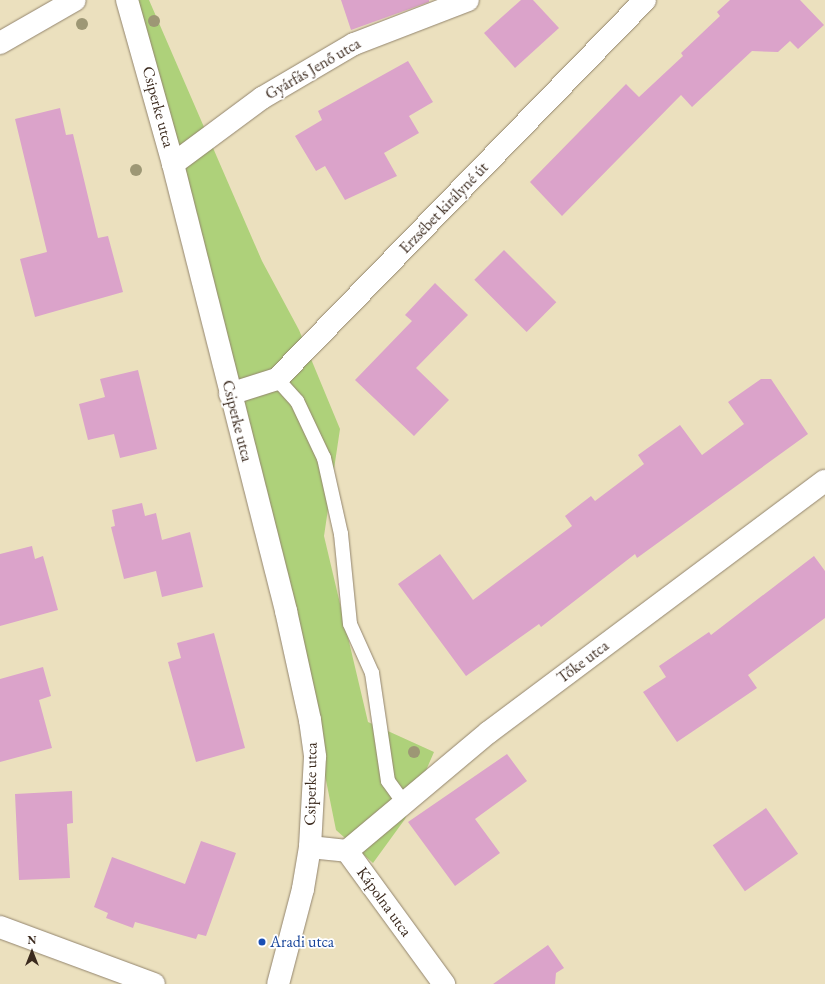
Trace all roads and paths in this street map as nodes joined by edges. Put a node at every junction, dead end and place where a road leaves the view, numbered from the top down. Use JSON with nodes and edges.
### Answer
{"nodes":[{"id":1,"x":76,"y":0,"type":"edge"},
{"id":2,"x":127,"y":0,"type":"edge"},
{"id":3,"x":468,"y":0,"type":"edge"},
{"id":4,"x":644,"y":0,"type":"edge"},
{"id":5,"x":0,"y":42,"type":"edge"},
{"id":6,"x":173,"y":164,"type":"junction"},
{"id":7,"x":277,"y":379,"type":"junction"},
{"id":8,"x":230,"y":394,"type":"junction"},
{"id":9,"x":825,"y":481,"type":"edge"},
{"id":10,"x":404,"y":803,"type":"junction"},
{"id":11,"x":310,"y":848,"type":"junction"},
{"id":12,"x":347,"y":851,"type":"junction"},
{"id":13,"x":0,"y":927,"type":"edge"},
{"id":14,"x":154,"y":984,"type":"edge"},
{"id":15,"x":278,"y":984,"type":"edge"},
{"id":16,"x":444,"y":984,"type":"edge"}],
"edges":[{"from":1,"to":5,"type":"street"},
{"from":2,"to":6,"type":"street","name":"Csiperke utca"},
{"from":3,"to":6,"type":"street","name":"Gyárfás Jenő utca"},
{"from":4,"to":7,"type":"street","name":"Erzsébet királyné út"},
{"from":6,"to":8,"type":"street","name":"Csiperke utca"},
{"from":7,"to":8,"type":"street","name":"Erzsébet királyné út"},
{"from":7,"to":10,"type":"lane"},
{"from":8,"to":11,"type":"street","name":"Csiperke utca"},
{"from":9,"to":10,"type":"street","name":"Tőke utca"},
{"from":10,"to":12,"type":"street","name":"Tőke utca"},
{"from":11,"to":12,"type":"street","name":"Kápolna utca"},
{"from":11,"to":15,"type":"street","name":"Csiperke utca"},
{"from":12,"to":16,"type":"street","name":"Kápolna utca"},
{"from":13,"to":14,"type":"street"}]}
